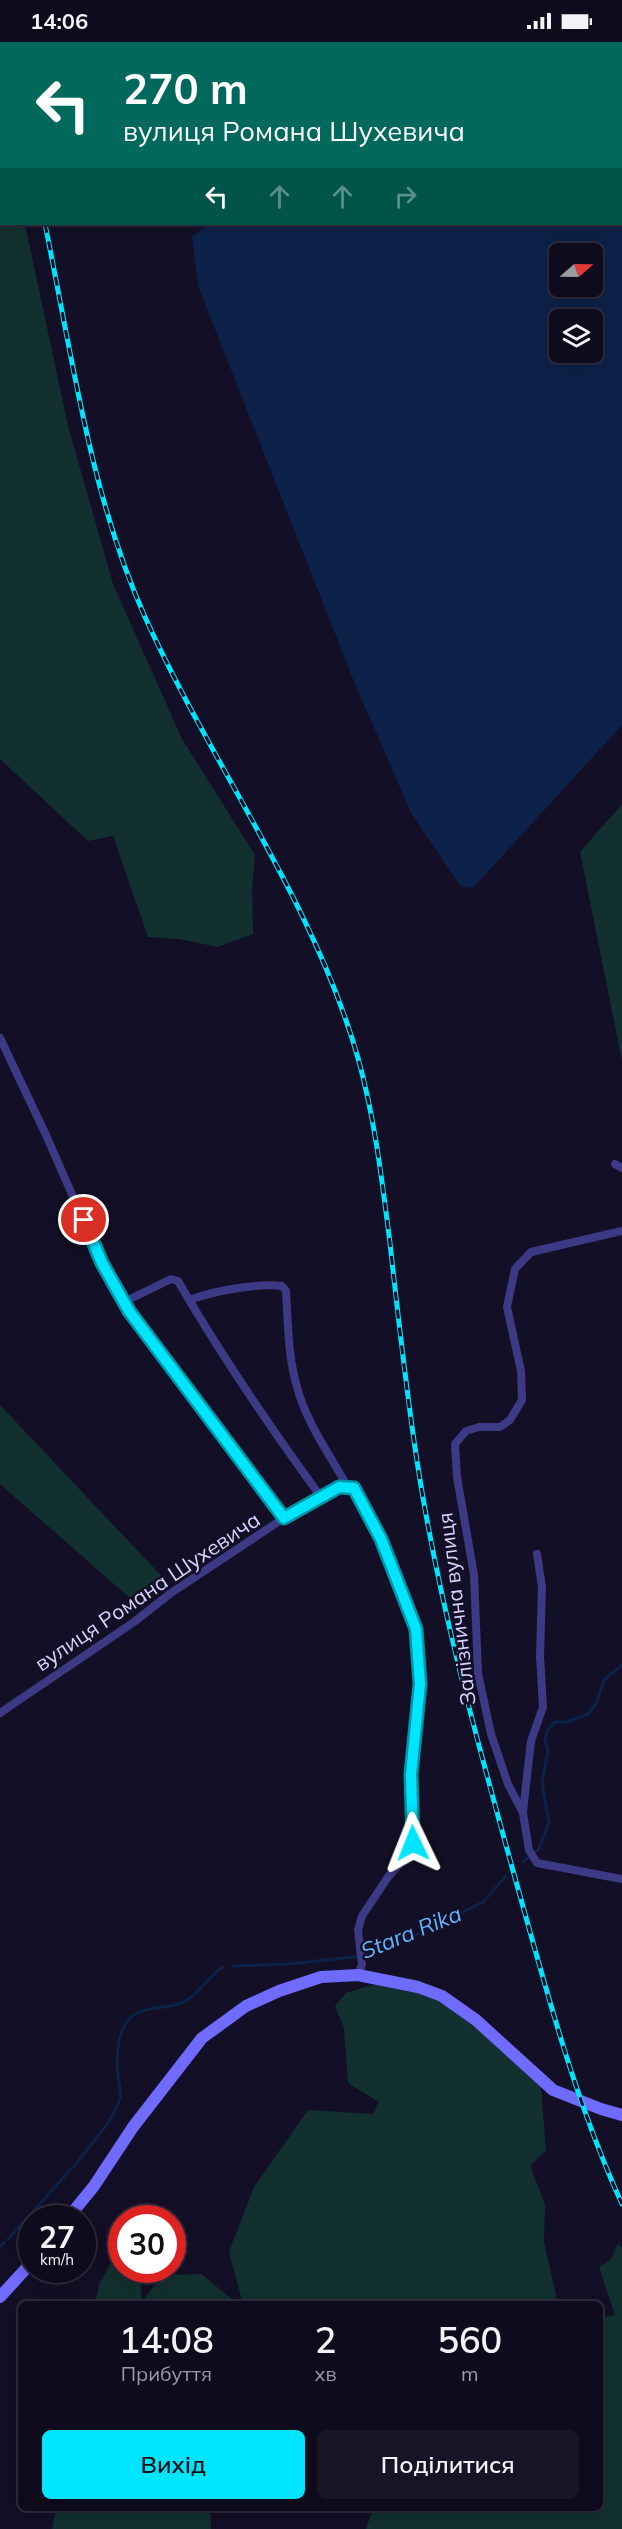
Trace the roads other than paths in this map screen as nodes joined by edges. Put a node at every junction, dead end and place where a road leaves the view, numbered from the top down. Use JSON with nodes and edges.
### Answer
{"nodes":[{"id":1,"x":0,"y":1038,"type":"edge"},
{"id":2,"x":622,"y":1231,"type":"edge"},
{"id":3,"x":189,"y":1300,"type":"junction"},
{"id":4,"x":124,"y":1302,"type":"junction"},
{"id":5,"x":347,"y":1486,"type":"junction"},
{"id":6,"x":321,"y":1497,"type":"junction"},
{"id":7,"x":284,"y":1518,"type":"junction"},
{"id":8,"x":537,"y":1554,"type":"dead end"},
{"id":9,"x":0,"y":1713,"type":"edge"},
{"id":10,"x":523,"y":1813,"type":"junction"},
{"id":11,"x":622,"y":1879,"type":"edge"},
{"id":12,"x":360,"y":1970,"type":"junction"},
{"id":13,"x":622,"y":2115,"type":"edge"},
{"id":14,"x":79,"y":2205,"type":"edge"},
{"id":15,"x":18,"y":2277,"type":"edge"},
{"id":16,"x":0,"y":2297,"type":"edge"}],
"edges":[{"from":1,"to":4,"type":"street"},
{"from":2,"to":10,"type":"street","name":"Залізнична вулиця"},
{"from":3,"to":4,"type":"street"},
{"from":3,"to":5,"type":"street"},
{"from":3,"to":6,"type":"street"},
{"from":4,"to":7,"type":"street"},
{"from":5,"to":6,"type":"street","name":"вулиця Романа Шухевича"},
{"from":5,"to":12,"type":"street"},
{"from":6,"to":7,"type":"street","name":"вулиця Романа Шухевича"},
{"from":7,"to":9,"type":"street","name":"вулиця Романа Шухевича"},
{"from":8,"to":10,"type":"street","name":"Залізнична вулиця"},
{"from":10,"to":11,"type":"street","name":"Залізнична вулиця"},
{"from":12,"to":13,"type":"street"},
{"from":12,"to":14,"type":"street"},
{"from":15,"to":16,"type":"street"}]}
